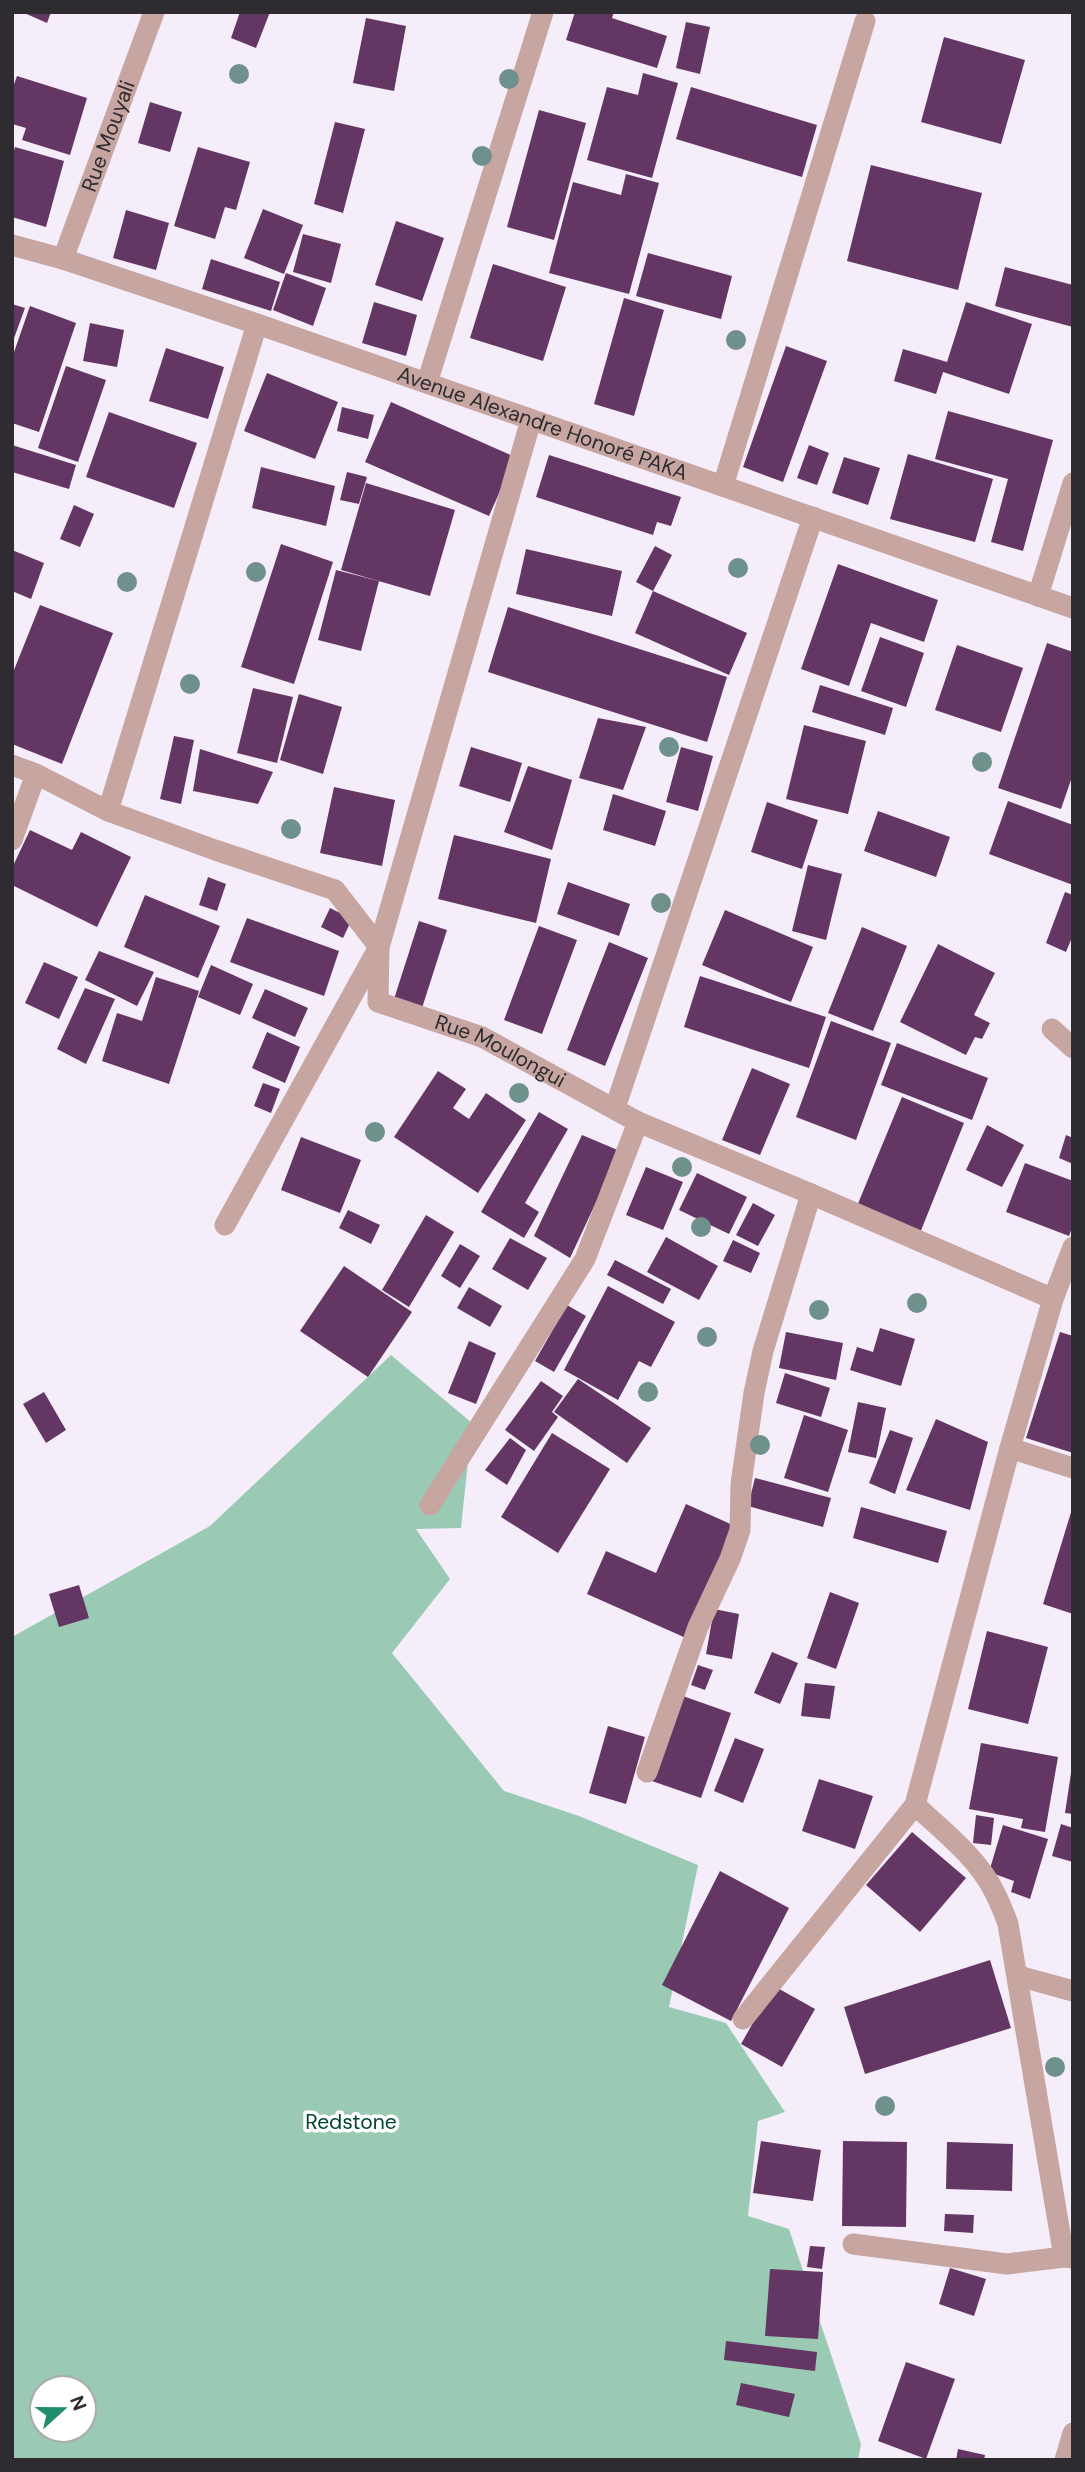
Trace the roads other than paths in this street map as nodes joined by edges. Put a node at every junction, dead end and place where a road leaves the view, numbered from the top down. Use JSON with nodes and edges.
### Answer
{"nodes":[{"id":1,"x":154,"y":12,"type":"edge"},
{"id":2,"x":543,"y":12,"type":"edge"},
{"id":3,"x":865,"y":21,"type":"dead end"},
{"id":4,"x":12,"y":245,"type":"edge"},
{"id":5,"x":63,"y":259,"type":"junction"},
{"id":6,"x":257,"y":324,"type":"junction"},
{"id":7,"x":427,"y":383,"type":"junction"},
{"id":8,"x":531,"y":420,"type":"junction"},
{"id":9,"x":1073,"y":483,"type":"edge"},
{"id":10,"x":723,"y":486,"type":"junction"},
{"id":11,"x":813,"y":517,"type":"junction"},
{"id":12,"x":1038,"y":596,"type":"junction"},
{"id":13,"x":1073,"y":608,"type":"edge"},
{"id":14,"x":12,"y":765,"type":"edge"},
{"id":15,"x":36,"y":774,"type":"junction"},
{"id":16,"x":108,"y":811,"type":"junction"},
{"id":17,"x":12,"y":840,"type":"edge"},
{"id":18,"x":379,"y":947,"type":"junction"},
{"id":19,"x":1052,"y":1029,"type":"dead end"},
{"id":20,"x":1073,"y":1048,"type":"edge"},
{"id":21,"x":615,"y":1108,"type":"junction"},
{"id":22,"x":638,"y":1122,"type":"junction"},
{"id":23,"x":811,"y":1194,"type":"junction"},
{"id":24,"x":225,"y":1226,"type":"dead end"},
{"id":25,"x":1073,"y":1247,"type":"edge"},
{"id":26,"x":1053,"y":1299,"type":"junction"},
{"id":27,"x":1010,"y":1448,"type":"junction"},
{"id":28,"x":1073,"y":1468,"type":"edge"},
{"id":29,"x":430,"y":1505,"type":"dead end"},
{"id":30,"x":647,"y":1772,"type":"dead end"},
{"id":31,"x":915,"y":1805,"type":"junction"},
{"id":32,"x":1018,"y":1976,"type":"junction"},
{"id":33,"x":1073,"y":1991,"type":"edge"},
{"id":34,"x":743,"y":2019,"type":"dead end"},
{"id":35,"x":853,"y":2244,"type":"dead end"},
{"id":36,"x":1068,"y":2258,"type":"edge"},
{"id":37,"x":1073,"y":2433,"type":"edge"},
{"id":38,"x":1065,"y":2460,"type":"edge"}],
"edges":[{"from":1,"to":5,"type":"street","name":"Rue Mouyali"},
{"from":2,"to":7,"type":"street"},
{"from":3,"to":10,"type":"street"},
{"from":4,"to":5,"type":"street","name":"Avenue Alexandre Honoré PAKA"},
{"from":5,"to":6,"type":"street","name":"Avenue Alexandre Honoré PAKA"},
{"from":6,"to":7,"type":"street","name":"Avenue Alexandre Honoré PAKA"},
{"from":6,"to":16,"type":"street"},
{"from":7,"to":8,"type":"street","name":"Avenue Alexandre Honoré PAKA"},
{"from":8,"to":10,"type":"street","name":"Avenue Alexandre Honoré PAKA"},
{"from":8,"to":18,"type":"street"},
{"from":9,"to":12,"type":"street"},
{"from":10,"to":11,"type":"street","name":"Avenue Alexandre Honoré PAKA"},
{"from":11,"to":12,"type":"street","name":"Avenue Alexandre Honoré PAKA"},
{"from":11,"to":21,"type":"street"},
{"from":12,"to":13,"type":"street","name":"Avenue Alexandre Honoré PAKA"},
{"from":14,"to":15,"type":"street"},
{"from":15,"to":16,"type":"street"},
{"from":15,"to":17,"type":"street"},
{"from":16,"to":18,"type":"street"},
{"from":18,"to":21,"type":"street","name":"Rue Moulongui"},
{"from":18,"to":24,"type":"street"},
{"from":19,"to":20,"type":"street"},
{"from":21,"to":22,"type":"street","name":"Rue Moulongui"},
{"from":22,"to":23,"type":"street","name":"Rue Moulongui"},
{"from":22,"to":29,"type":"street"},
{"from":23,"to":26,"type":"street","name":"Rue Moulongui"},
{"from":23,"to":30,"type":"street"},
{"from":25,"to":26,"type":"street"},
{"from":26,"to":27,"type":"street"},
{"from":27,"to":28,"type":"street"},
{"from":27,"to":31,"type":"street"},
{"from":31,"to":32,"type":"street"},
{"from":31,"to":34,"type":"street"},
{"from":32,"to":33,"type":"street"},
{"from":32,"to":36,"type":"street"},
{"from":35,"to":36,"type":"street"},
{"from":37,"to":38,"type":"street"}]}
